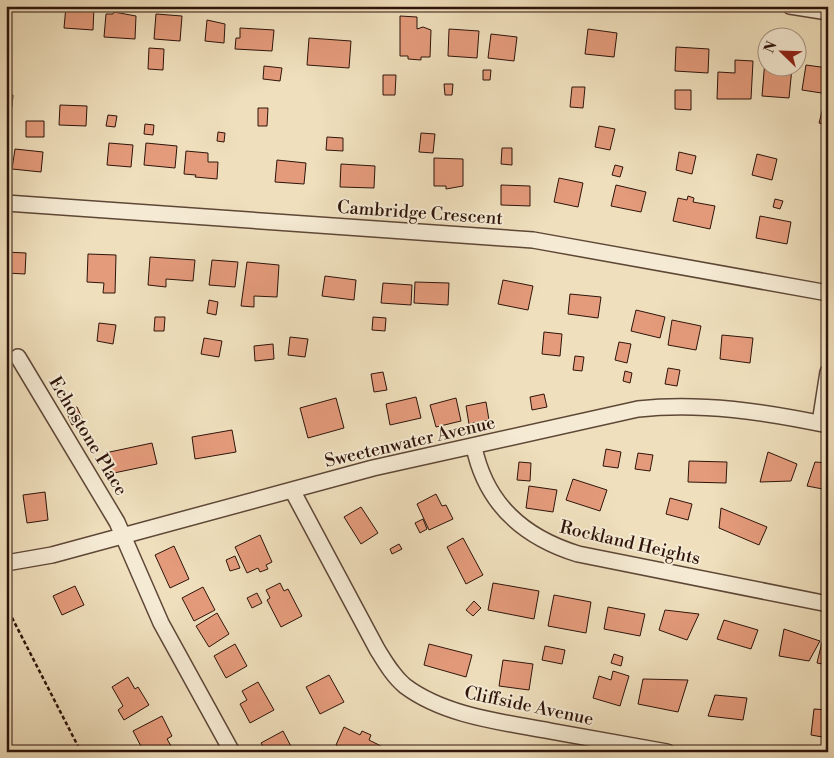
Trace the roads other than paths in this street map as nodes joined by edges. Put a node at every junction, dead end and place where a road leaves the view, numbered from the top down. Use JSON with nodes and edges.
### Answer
{"nodes":[{"id":1,"x":790,"y":6,"type":"edge"},
{"id":2,"x":828,"y":12,"type":"edge"},
{"id":3,"x":6,"y":203,"type":"edge"},
{"id":4,"x":828,"y":293,"type":"edge"},
{"id":5,"x":18,"y":358,"type":"dead end"},
{"id":6,"x":828,"y":372,"type":"edge"},
{"id":7,"x":824,"y":424,"type":"edge"},
{"id":8,"x":474,"y":447,"type":"junction"},
{"id":9,"x":292,"y":490,"type":"junction"},
{"id":10,"x":124,"y":536,"type":"junction"},
{"id":11,"x":6,"y":563,"type":"edge"},
{"id":12,"x":828,"y":604,"type":"edge"},
{"id":13,"x":232,"y":752,"type":"edge"},
{"id":14,"x":667,"y":752,"type":"edge"}],
"edges":[{"from":1,"to":2,"type":"street"},
{"from":3,"to":4,"type":"street","name":"Cambridge Crescent"},
{"from":5,"to":10,"type":"street","name":"Echostone Place"},
{"from":6,"to":7,"type":"street"},
{"from":7,"to":8,"type":"street","name":"Sweetenwater Avenue"},
{"from":8,"to":9,"type":"street","name":"Sweetenwater Avenue"},
{"from":8,"to":12,"type":"street","name":"Rockland Heights"},
{"from":9,"to":10,"type":"street","name":"Sweetenwater Avenue"},
{"from":9,"to":14,"type":"street","name":"Cliffside Avenue"},
{"from":10,"to":11,"type":"street","name":"Sweetenwater Avenue"},
{"from":10,"to":13,"type":"street","name":"Echostone Place"}]}
